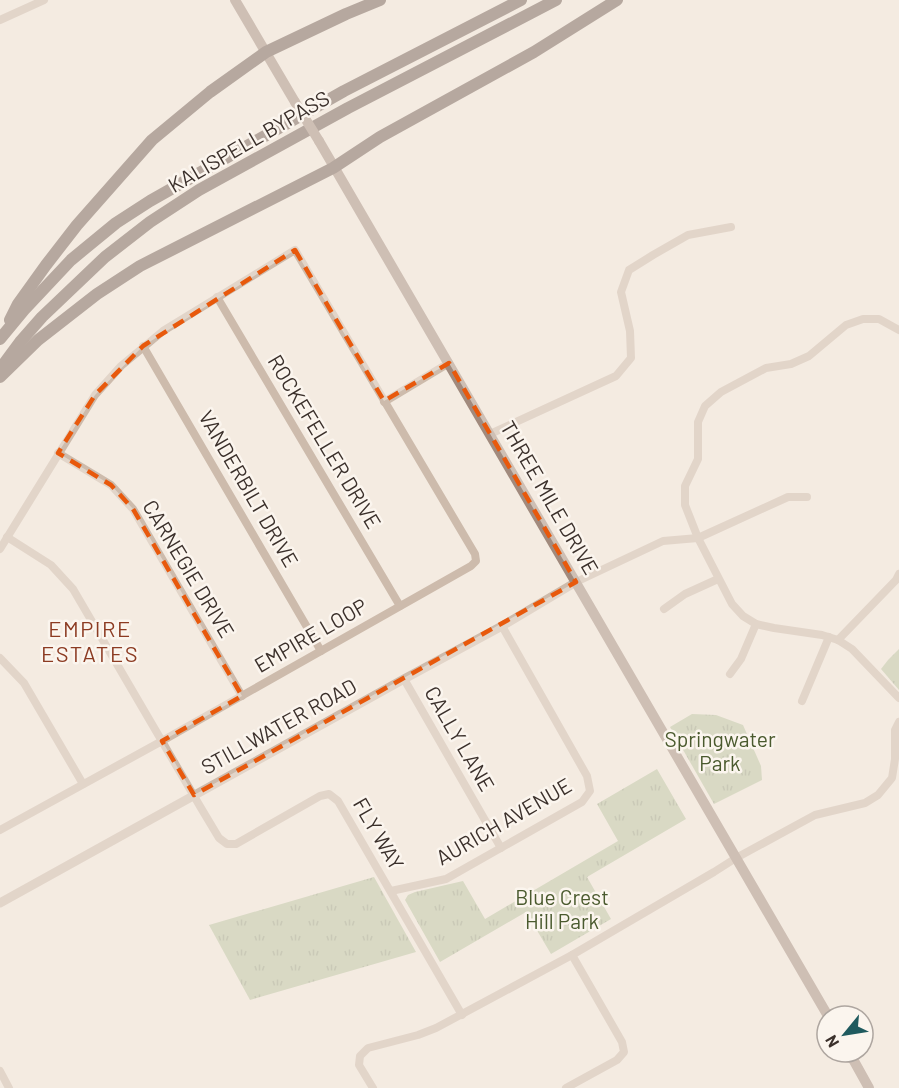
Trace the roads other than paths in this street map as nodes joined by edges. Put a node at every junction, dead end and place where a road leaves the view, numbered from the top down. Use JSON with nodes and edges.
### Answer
{"nodes":[{"id":1,"x":44,"y":0,"type":"edge"},
{"id":2,"x":235,"y":0,"type":"edge"},
{"id":3,"x":380,"y":0,"type":"edge"},
{"id":4,"x":521,"y":0,"type":"edge"},
{"id":5,"x":556,"y":0,"type":"edge"},
{"id":6,"x":617,"y":0,"type":"edge"},
{"id":7,"x":0,"y":21,"type":"edge"},
{"id":8,"x":266,"y":52,"type":"junction"},
{"id":9,"x":333,"y":168,"type":"junction"},
{"id":10,"x":731,"y":227,"type":"dead end"},
{"id":11,"x":217,"y":297,"type":"junction"},
{"id":12,"x":899,"y":330,"type":"edge"},
{"id":13,"x":2,"y":337,"type":"edge"},
{"id":14,"x":143,"y":346,"type":"junction"},
{"id":15,"x":449,"y":363,"type":"junction"},
{"id":16,"x":0,"y":369,"type":"edge"},
{"id":17,"x":0,"y":377,"type":"edge"},
{"id":18,"x":384,"y":402,"type":"junction"},
{"id":19,"x":490,"y":434,"type":"junction"},
{"id":20,"x":58,"y":453,"type":"junction"},
{"id":21,"x":807,"y":497,"type":"dead end"},
{"id":22,"x":7,"y":537,"type":"junction"},
{"id":23,"x":698,"y":538,"type":"junction"},
{"id":24,"x":0,"y":549,"type":"edge"},
{"id":25,"x":899,"y":574,"type":"edge"},
{"id":26,"x":718,"y":579,"type":"junction"},
{"id":27,"x":576,"y":582,"type":"junction"},
{"id":28,"x":400,"y":606,"type":"junction"},
{"id":29,"x":664,"y":609,"type":"dead end"},
{"id":30,"x":756,"y":624,"type":"junction"},
{"id":31,"x":502,"y":626,"type":"junction"},
{"id":32,"x":829,"y":637,"type":"junction"},
{"id":33,"x":838,"y":640,"type":"junction"},
{"id":34,"x":321,"y":651,"type":"junction"},
{"id":35,"x":0,"y":658,"type":"edge"},
{"id":36,"x":730,"y":674,"type":"dead end"},
{"id":37,"x":404,"y":679,"type":"junction"},
{"id":38,"x":242,"y":696,"type":"junction"},
{"id":39,"x":899,"y":698,"type":"edge"},
{"id":40,"x":802,"y":701,"type":"dead end"},
{"id":41,"x":899,"y":722,"type":"edge"},
{"id":42,"x":162,"y":741,"type":"junction"},
{"id":43,"x":84,"y":784,"type":"junction"},
{"id":44,"x":194,"y":795,"type":"junction"},
{"id":45,"x":1,"y":828,"type":"edge"},
{"id":46,"x":501,"y":848,"type":"junction"},
{"id":47,"x":736,"y":858,"type":"junction"},
{"id":48,"x":391,"y":891,"type":"junction"},
{"id":49,"x":0,"y":903,"type":"edge"},
{"id":50,"x":572,"y":955,"type":"junction"},
{"id":51,"x":821,"y":1004,"type":"edge"},
{"id":52,"x":462,"y":1015,"type":"junction"},
{"id":53,"x":856,"y":1064,"type":"edge"},
{"id":54,"x":0,"y":1071,"type":"edge"},
{"id":55,"x":9,"y":1088,"type":"edge"},
{"id":56,"x":373,"y":1088,"type":"edge"},
{"id":57,"x":567,"y":1088,"type":"edge"},
{"id":58,"x":869,"y":1088,"type":"edge"}],
"edges":[{"from":1,"to":7,"type":"street"},
{"from":2,"to":8,"type":"main road","name":"THREE MILE DRIVE"},
{"from":3,"to":8,"type":"highway"},
{"from":4,"to":13,"type":"highway","name":"KALISPELL BYPASS"},
{"from":5,"to":16,"type":"highway","name":"KALISPELL BYPASS"},
{"from":6,"to":9,"type":"highway"},
{"from":8,"to":9,"type":"main road","name":"THREE MILE DRIVE","bridge":true},
{"from":8,"to":13,"type":"highway"},
{"from":9,"to":15,"type":"main road","name":"THREE MILE DRIVE"},
{"from":9,"to":17,"type":"highway"},
{"from":10,"to":19,"type":"street"},
{"from":11,"to":14,"type":"street","name":"EMPIRE LOOP"},
{"from":11,"to":18,"type":"street","name":"EMPIRE LOOP"},
{"from":11,"to":28,"type":"street","name":"ROCKEFELLER DRIVE"},
{"from":12,"to":23,"type":"street"},
{"from":14,"to":20,"type":"street","name":"EMPIRE LOOP"},
{"from":14,"to":34,"type":"street","name":"VANDERBILT DRIVE"},
{"from":15,"to":18,"type":"street"},
{"from":15,"to":19,"type":"main road","name":"THREE MILE DRIVE"},
{"from":18,"to":28,"type":"street","name":"EMPIRE LOOP"},
{"from":19,"to":27,"type":"main road","name":"THREE MILE DRIVE"},
{"from":20,"to":22,"type":"street","name":"EMPIRE LOOP"},
{"from":20,"to":38,"type":"street","name":"CARNEGIE DRIVE"},
{"from":21,"to":23,"type":"street"},
{"from":22,"to":24,"type":"street","name":"EMPIRE LOOP"},
{"from":22,"to":42,"type":"street"},
{"from":23,"to":26,"type":"street"},
{"from":23,"to":27,"type":"street"},
{"from":25,"to":33,"type":"street"},
{"from":26,"to":29,"type":"street"},
{"from":26,"to":30,"type":"street"},
{"from":27,"to":31,"type":"street","name":"STILLWATER ROAD"},
{"from":27,"to":47,"type":"main road","name":"THREE MILE DRIVE"},
{"from":28,"to":34,"type":"street","name":"EMPIRE LOOP"},
{"from":30,"to":32,"type":"street"},
{"from":30,"to":36,"type":"street"},
{"from":31,"to":37,"type":"street","name":"STILLWATER ROAD"},
{"from":31,"to":46,"type":"street","name":"AURICH AVENUE"},
{"from":32,"to":33,"type":"street"},
{"from":32,"to":40,"type":"street"},
{"from":33,"to":39,"type":"street"},
{"from":34,"to":38,"type":"street","name":"EMPIRE LOOP"},
{"from":35,"to":43,"type":"street"},
{"from":37,"to":44,"type":"street","name":"STILLWATER ROAD"},
{"from":37,"to":46,"type":"street","name":"CALLY LANE"},
{"from":38,"to":42,"type":"street","name":"EMPIRE LOOP"},
{"from":41,"to":47,"type":"street"},
{"from":42,"to":43,"type":"street","name":"EMPIRE LOOP"},
{"from":42,"to":44,"type":"street"},
{"from":43,"to":45,"type":"street","name":"EMPIRE LOOP"},
{"from":44,"to":48,"type":"street","name":"FLY WAY"},
{"from":44,"to":49,"type":"street","name":"STILLWATER ROAD"},
{"from":46,"to":48,"type":"street","name":"AURICH AVENUE"},
{"from":47,"to":50,"type":"street"},
{"from":47,"to":51,"type":"main road","name":"THREE MILE DRIVE"},
{"from":48,"to":52,"type":"street","name":"FLY WAY"},
{"from":50,"to":52,"type":"street"},
{"from":50,"to":57,"type":"street"},
{"from":52,"to":56,"type":"street"},
{"from":53,"to":58,"type":"main road"},
{"from":54,"to":55,"type":"street"}]}
